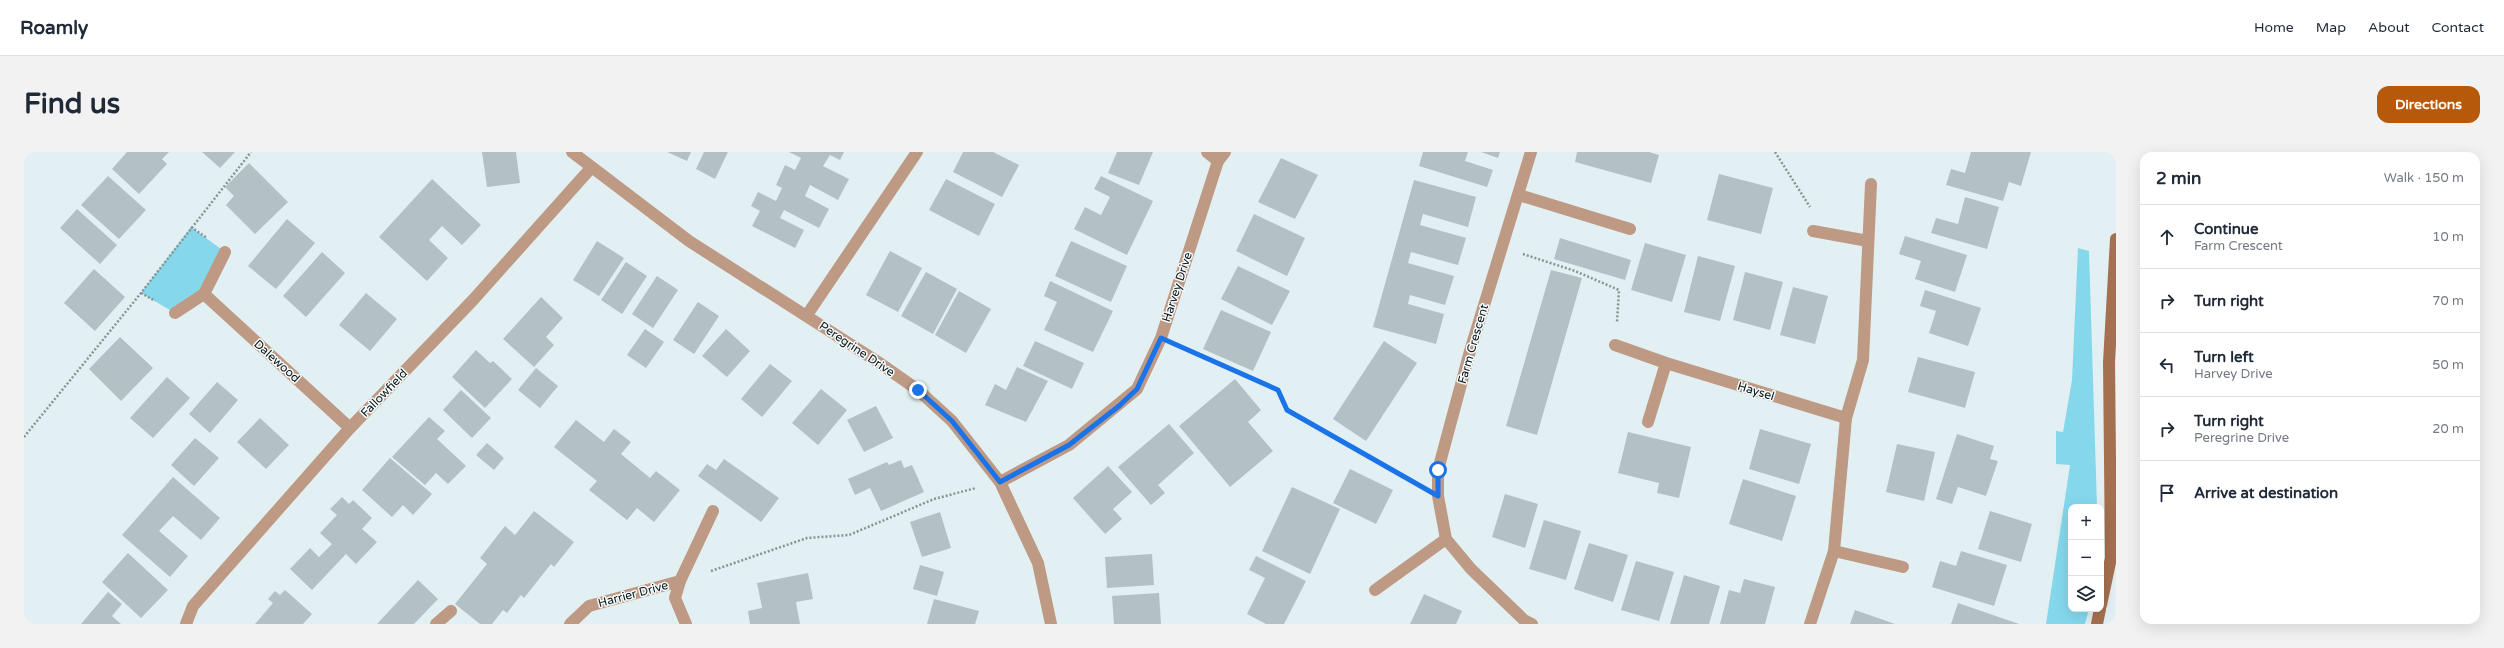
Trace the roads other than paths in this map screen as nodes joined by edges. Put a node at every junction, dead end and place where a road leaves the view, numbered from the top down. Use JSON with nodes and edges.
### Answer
{"nodes":[{"id":1,"x":572,"y":152,"type":"edge"},
{"id":2,"x":917,"y":152,"type":"edge"},
{"id":3,"x":1207,"y":152,"type":"edge"},
{"id":4,"x":1531,"y":152,"type":"edge"},
{"id":5,"x":1222,"y":157,"type":"edge"},
{"id":6,"x":590,"y":168,"type":"junction"},
{"id":7,"x":1871,"y":184,"type":"dead end"},
{"id":8,"x":1519,"y":195,"type":"junction"},
{"id":9,"x":1630,"y":229,"type":"dead end"},
{"id":10,"x":1813,"y":231,"type":"road end"},
{"id":11,"x":2116,"y":239,"type":"edge"},
{"id":12,"x":1868,"y":240,"type":"junction"},
{"id":13,"x":225,"y":252,"type":"dead end"},
{"id":14,"x":204,"y":294,"type":"junction"},
{"id":15,"x":176,"y":313,"type":"dead end"},
{"id":16,"x":807,"y":315,"type":"junction"},
{"id":17,"x":1615,"y":345,"type":"road end"},
{"id":18,"x":1666,"y":363,"type":"junction"},
{"id":19,"x":1846,"y":418,"type":"junction"},
{"id":20,"x":1648,"y":422,"type":"dead end"},
{"id":21,"x":350,"y":428,"type":"junction"},
{"id":22,"x":1000,"y":482,"type":"junction"},
{"id":23,"x":714,"y":511,"type":"dead end"},
{"id":24,"x":1446,"y":539,"type":"junction"},
{"id":25,"x":1834,"y":551,"type":"junction"},
{"id":26,"x":1903,"y":567,"type":"dead end"},
{"id":27,"x":680,"y":581,"type":"junction"},
{"id":28,"x":2104,"y":589,"type":"edge"},
{"id":29,"x":1375,"y":590,"type":"dead end"},
{"id":30,"x":451,"y":611,"type":"dead end"},
{"id":31,"x":2099,"y":612,"type":"edge"},
{"id":32,"x":186,"y":624,"type":"edge"},
{"id":33,"x":436,"y":624,"type":"edge"},
{"id":34,"x":570,"y":624,"type":"edge"},
{"id":35,"x":686,"y":624,"type":"edge"},
{"id":36,"x":1051,"y":624,"type":"edge"},
{"id":37,"x":1532,"y":624,"type":"edge"},
{"id":38,"x":1810,"y":624,"type":"edge"},
{"id":39,"x":2097,"y":624,"type":"edge"}],
"edges":[{"from":1,"to":6,"type":"street","name":"Peregrine Drive"},
{"from":2,"to":16,"type":"street","name":"Peregrine Drive"},
{"from":3,"to":5,"type":"street","name":"Harvey Drive"},
{"from":4,"to":8,"type":"street","name":"Farm Crescent"},
{"from":5,"to":22,"type":"street","name":"Harvey Drive"},
{"from":6,"to":16,"type":"street","name":"Peregrine Drive"},
{"from":6,"to":21,"type":"street","name":"Fallowfield"},
{"from":7,"to":12,"type":"street"},
{"from":8,"to":9,"type":"street"},
{"from":8,"to":24,"type":"street","name":"Farm Crescent"},
{"from":10,"to":12,"type":"street"},
{"from":11,"to":28,"type":"street"},
{"from":12,"to":19,"type":"street"},
{"from":13,"to":14,"type":"street"},
{"from":14,"to":15,"type":"street"},
{"from":14,"to":21,"type":"street","name":"Dalewood"},
{"from":16,"to":22,"type":"street","name":"Peregrine Drive"},
{"from":17,"to":18,"type":"street","name":"Haysel"},
{"from":18,"to":19,"type":"street","name":"Haysel"},
{"from":18,"to":20,"type":"street"},
{"from":19,"to":25,"type":"street"},
{"from":21,"to":32,"type":"street","name":"Fallowfield"},
{"from":22,"to":36,"type":"street","name":"Peregrine Drive"},
{"from":23,"to":27,"type":"street","name":"Harrier Drive"},
{"from":24,"to":29,"type":"street"},
{"from":24,"to":37,"type":"street","name":"Farm Crescent"},
{"from":25,"to":26,"type":"street"},
{"from":25,"to":38,"type":"street"},
{"from":27,"to":34,"type":"street","name":"Harrier Drive"},
{"from":27,"to":35,"type":"street","name":"Harrier Drive"},
{"from":30,"to":33,"type":"street"},
{"from":31,"to":39,"type":"street"}]}
